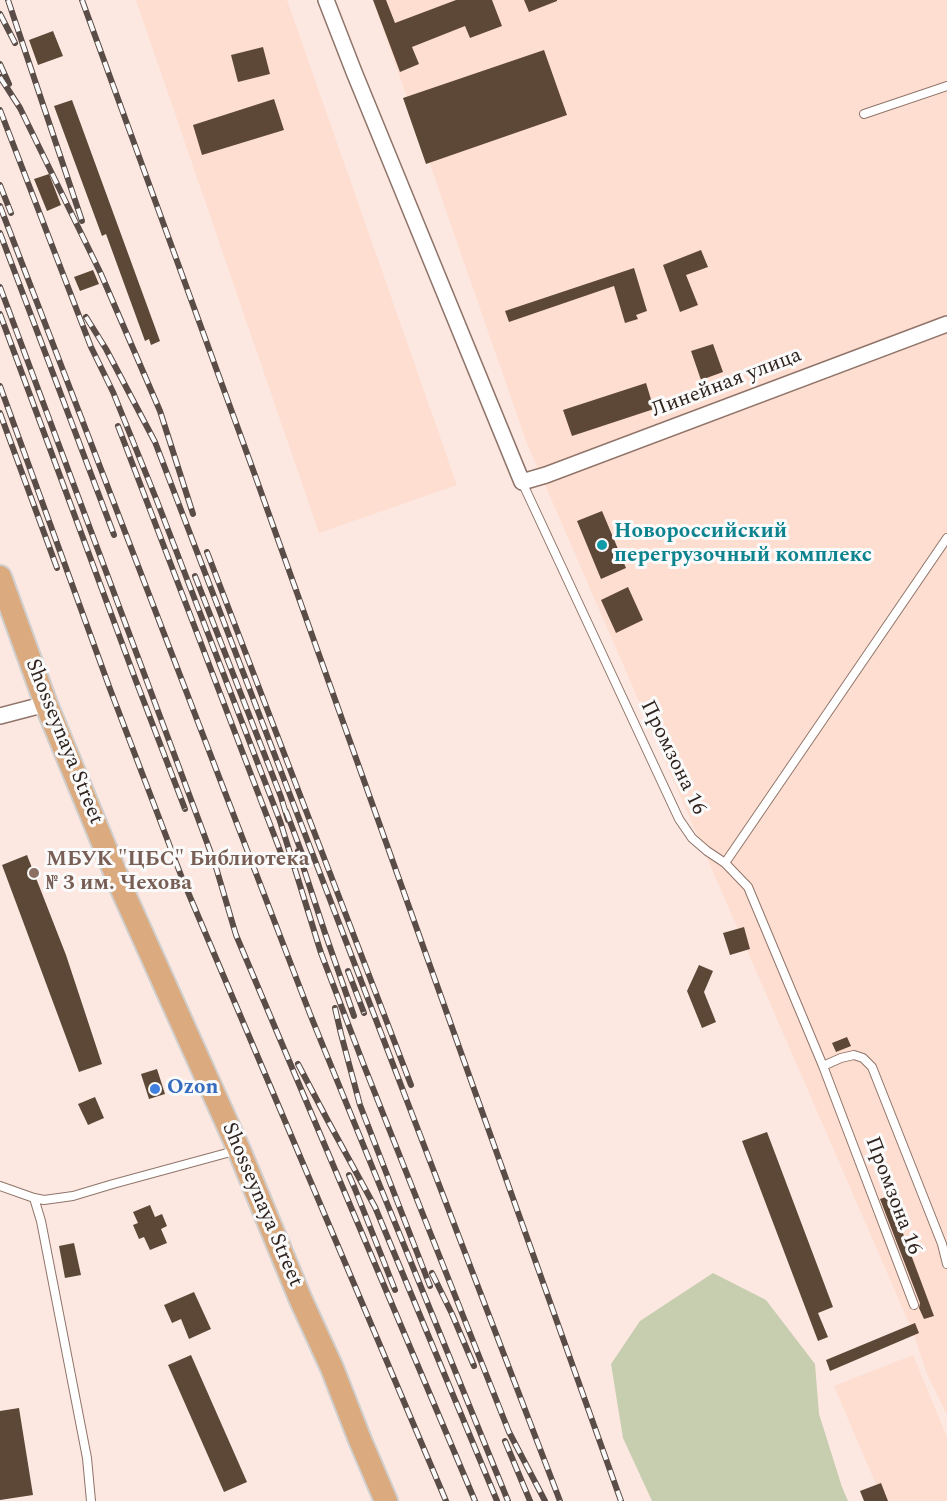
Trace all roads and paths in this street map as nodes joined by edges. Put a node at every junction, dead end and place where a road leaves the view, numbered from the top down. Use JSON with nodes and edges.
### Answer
{"nodes":[{"id":1,"x":326,"y":0,"type":"edge"},
{"id":2,"x":947,"y":86,"type":"edge"},
{"id":3,"x":864,"y":114,"type":"dead end"},
{"id":4,"x":947,"y":324,"type":"edge"},
{"id":5,"x":522,"y":482,"type":"junction"},
{"id":6,"x":947,"y":538,"type":"edge"},
{"id":7,"x":0,"y":577,"type":"edge"},
{"id":8,"x":46,"y":704,"type":"junction"},
{"id":9,"x":0,"y":711,"type":"edge"},
{"id":10,"x":0,"y":716,"type":"edge"},
{"id":11,"x":725,"y":863,"type":"junction"},
{"id":12,"x":823,"y":1066,"type":"junction"},
{"id":13,"x":239,"y":1149,"type":"junction"},
{"id":14,"x":0,"y":1186,"type":"edge"},
{"id":15,"x":34,"y":1198,"type":"junction"},
{"id":16,"x":947,"y":1264,"type":"edge"},
{"id":17,"x":914,"y":1305,"type":"dead end"},
{"id":18,"x":91,"y":1501,"type":"edge"},
{"id":19,"x":386,"y":1501,"type":"edge"}],
"edges":[{"from":1,"to":5,"type":"street"},
{"from":2,"to":3,"type":"lane"},
{"from":4,"to":5,"type":"street","name":"Линейная улица"},
{"from":5,"to":11,"type":"lane","name":"Промзона 16"},
{"from":6,"to":11,"type":"lane"},
{"from":7,"to":8,"type":"main road","name":"Shosseynaya Street"},
{"from":8,"to":10,"type":"street"},
{"from":8,"to":13,"type":"main road","name":"Shosseynaya Street"},
{"from":9,"to":10,"type":"lane"},
{"from":11,"to":12,"type":"lane","name":"Промзона 16"},
{"from":12,"to":16,"type":"lane","name":"Промзона 16"},
{"from":12,"to":17,"type":"lane","name":"Промзона 16"},
{"from":13,"to":15,"type":"lane"},
{"from":13,"to":19,"type":"main road","name":"Shosseynaya Street"},
{"from":14,"to":15,"type":"lane"},
{"from":15,"to":18,"type":"lane"}]}
